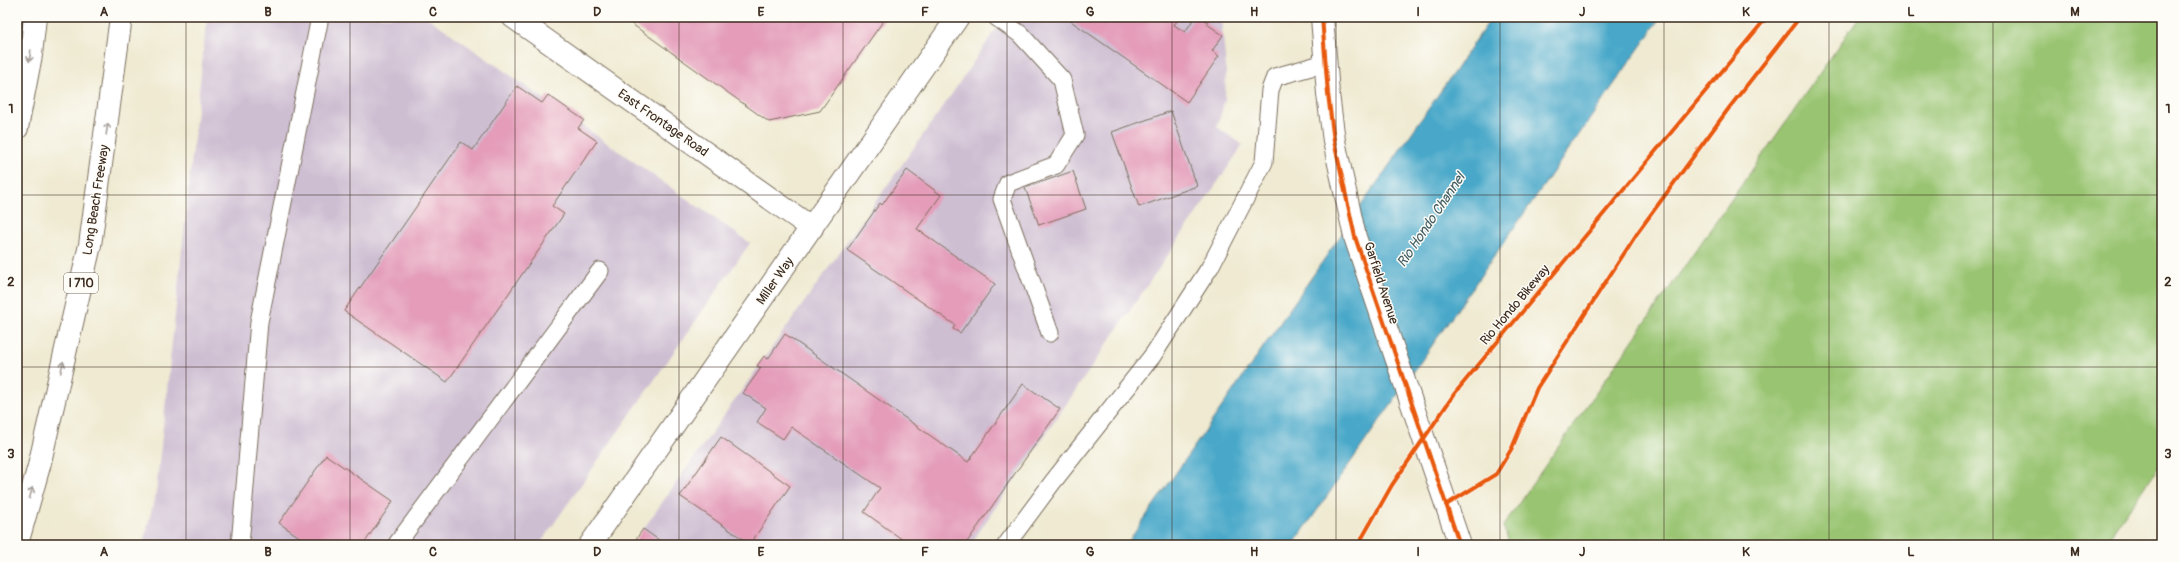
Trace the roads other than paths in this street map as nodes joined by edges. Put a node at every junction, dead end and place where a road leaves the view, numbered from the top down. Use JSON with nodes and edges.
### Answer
{"nodes":[{"id":1,"x":34,"y":17,"type":"edge"},
{"id":2,"x":121,"y":17,"type":"edge"},
{"id":3,"x":320,"y":17,"type":"edge"},
{"id":4,"x":513,"y":17,"type":"edge"},
{"id":5,"x":958,"y":17,"type":"edge"},
{"id":6,"x":996,"y":17,"type":"edge"},
{"id":7,"x":1322,"y":17,"type":"edge"},
{"id":8,"x":1325,"y":64,"type":"junction"},
{"id":9,"x":17,"y":128,"type":"edge"},
{"id":10,"x":812,"y":228,"type":"junction"},
{"id":11,"x":600,"y":271,"type":"dead end"},
{"id":12,"x":1050,"y":334,"type":"dead end"},
{"id":13,"x":17,"y":544,"type":"edge"},
{"id":14,"x":240,"y":545,"type":"edge"},
{"id":15,"x":396,"y":545,"type":"edge"},
{"id":16,"x":590,"y":545,"type":"edge"},
{"id":17,"x":1006,"y":545,"type":"edge"},
{"id":18,"x":1460,"y":545,"type":"edge"}],
"edges":[{"from":1,"to":9,"type":"main road","one_way":true},
{"from":13,"to":2,"type":"main road","name":"Long Beach Freeway","number":"I 710","one_way":true},
{"from":3,"to":14,"type":"lane"},
{"from":4,"to":10,"type":"main road","name":"East Frontage Road"},
{"from":5,"to":10,"type":"main road","name":"Miller Way"},
{"from":6,"to":12,"type":"lane"},
{"from":7,"to":8,"type":"main road","name":"Garfield Avenue"},
{"from":8,"to":17,"type":"lane"},
{"from":8,"to":18,"type":"main road","name":"Garfield Avenue"},
{"from":10,"to":16,"type":"main road","name":"Miller Way"},
{"from":11,"to":15,"type":"lane"}]}
